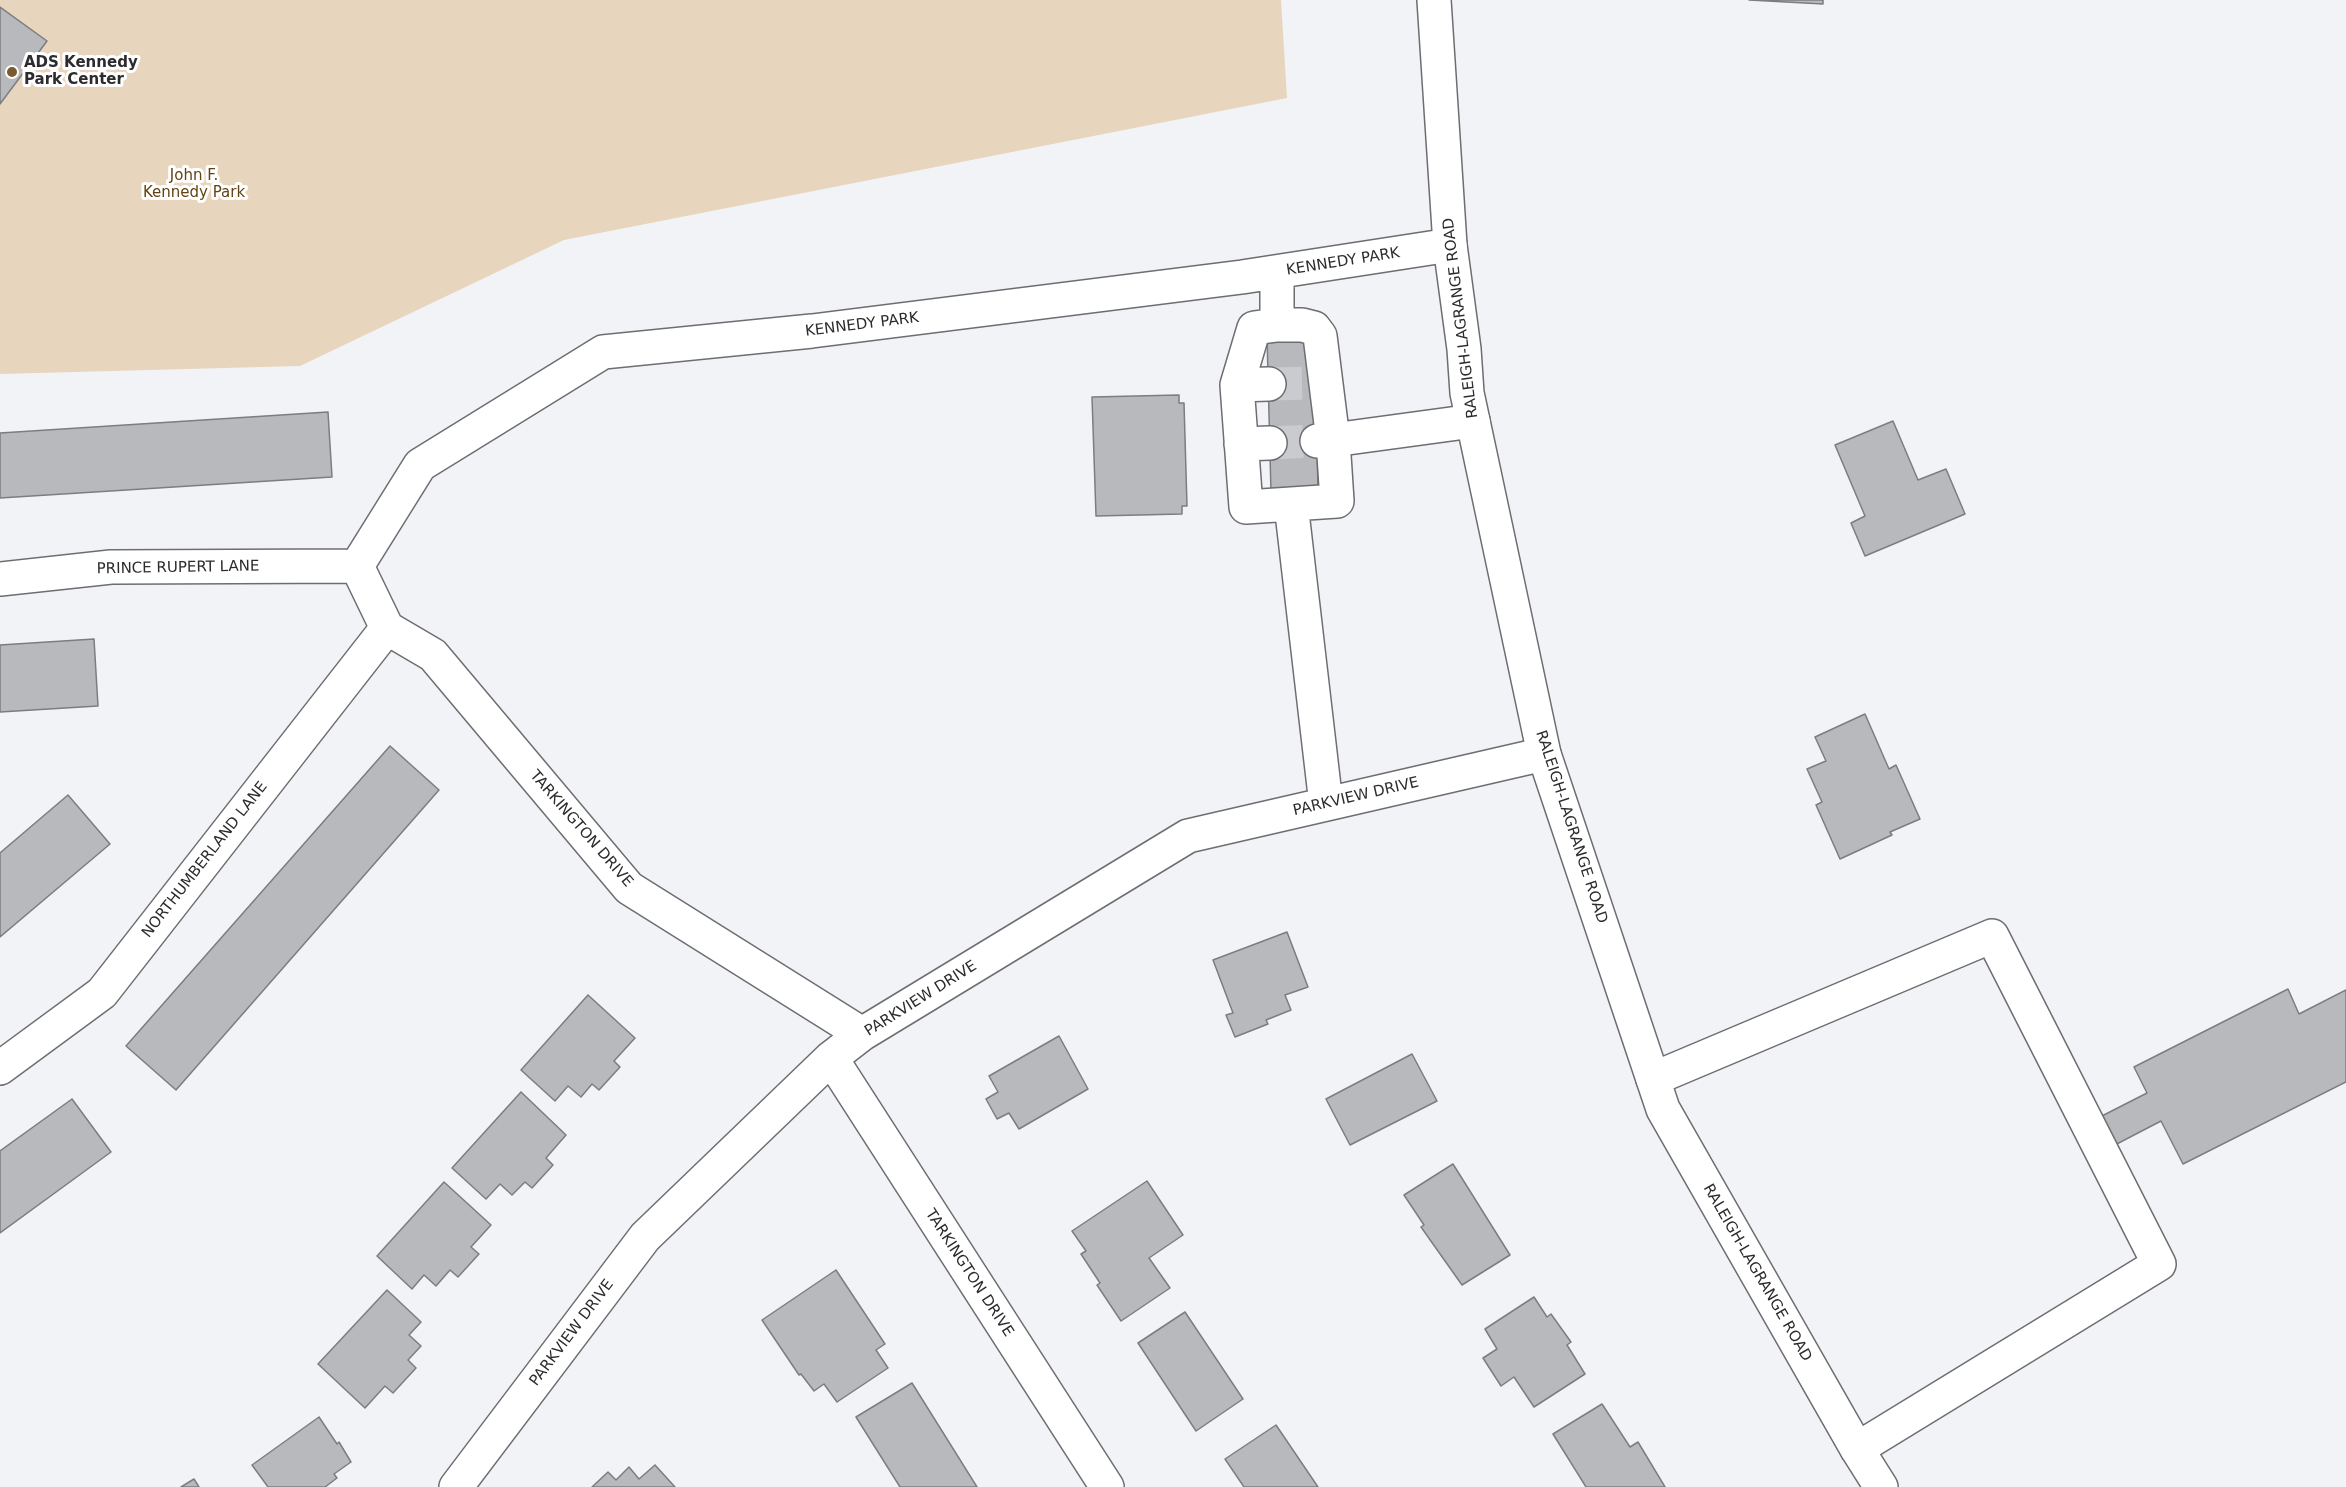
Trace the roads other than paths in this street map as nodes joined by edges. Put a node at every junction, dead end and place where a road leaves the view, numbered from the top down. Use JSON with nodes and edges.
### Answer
{"nodes":[{"id":1,"x":1434,"y":0,"type":"edge"},
{"id":2,"x":1450,"y":245,"type":"junction"},
{"id":3,"x":1277,"y":272,"type":"junction"},
{"id":4,"x":1277,"y":325,"type":"junction"},
{"id":5,"x":1473,"y":421,"type":"junction"},
{"id":6,"x":1325,"y":441,"type":"junction"},
{"id":7,"x":1291,"y":504,"type":"junction"},
{"id":8,"x":357,"y":566,"type":"junction"},
{"id":9,"x":0,"y":579,"type":"edge"},
{"id":10,"x":387,"y":628,"type":"junction"},
{"id":11,"x":1544,"y":754,"type":"junction"},
{"id":12,"x":1326,"y":804,"type":"junction"},
{"id":13,"x":862,"y":1034,"type":"junction"},
{"id":14,"x":831,"y":1058,"type":"junction"},
{"id":15,"x":0,"y":1068,"type":"edge"},
{"id":16,"x":1653,"y":1079,"type":"junction"},
{"id":17,"x":1857,"y":1449,"type":"junction"},
{"id":18,"x":456,"y":1487,"type":"edge"},
{"id":19,"x":1107,"y":1487,"type":"edge"},
{"id":20,"x":1881,"y":1487,"type":"edge"}],
"edges":[{"from":1,"to":2,"type":"street","name":"RALEIGH-LAGRANGE ROAD"},
{"from":2,"to":3,"type":"street","name":"KENNEDY PARK"},
{"from":2,"to":5,"type":"street","name":"RALEIGH-LAGRANGE ROAD"},
{"from":3,"to":4,"type":"street"},
{"from":3,"to":8,"type":"street","name":"KENNEDY PARK"},
{"from":4,"to":6,"type":"street"},
{"from":4,"to":7,"type":"street"},
{"from":5,"to":6,"type":"street"},
{"from":5,"to":11,"type":"street","name":"RALEIGH-LAGRANGE ROAD"},
{"from":6,"to":7,"type":"street"},
{"from":7,"to":12,"type":"street"},
{"from":8,"to":9,"type":"street","name":"PRINCE RUPERT LANE"},
{"from":8,"to":10,"type":"street"},
{"from":10,"to":13,"type":"street","name":"TARKINGTON DRIVE"},
{"from":10,"to":15,"type":"street","name":"NORTHUMBERLAND LANE"},
{"from":11,"to":12,"type":"street","name":"PARKVIEW DRIVE"},
{"from":11,"to":16,"type":"street","name":"RALEIGH-LAGRANGE ROAD"},
{"from":12,"to":13,"type":"street","name":"PARKVIEW DRIVE"},
{"from":13,"to":14,"type":"street","name":"PARKVIEW DRIVE"},
{"from":14,"to":18,"type":"street","name":"PARKVIEW DRIVE"},
{"from":14,"to":19,"type":"street","name":"TARKINGTON DRIVE"},
{"from":16,"to":17,"type":"street","name":"RALEIGH-LAGRANGE ROAD"},
{"from":16,"to":17,"type":"street"},
{"from":17,"to":20,"type":"street","name":"RALEIGH-LAGRANGE ROAD"}]}
